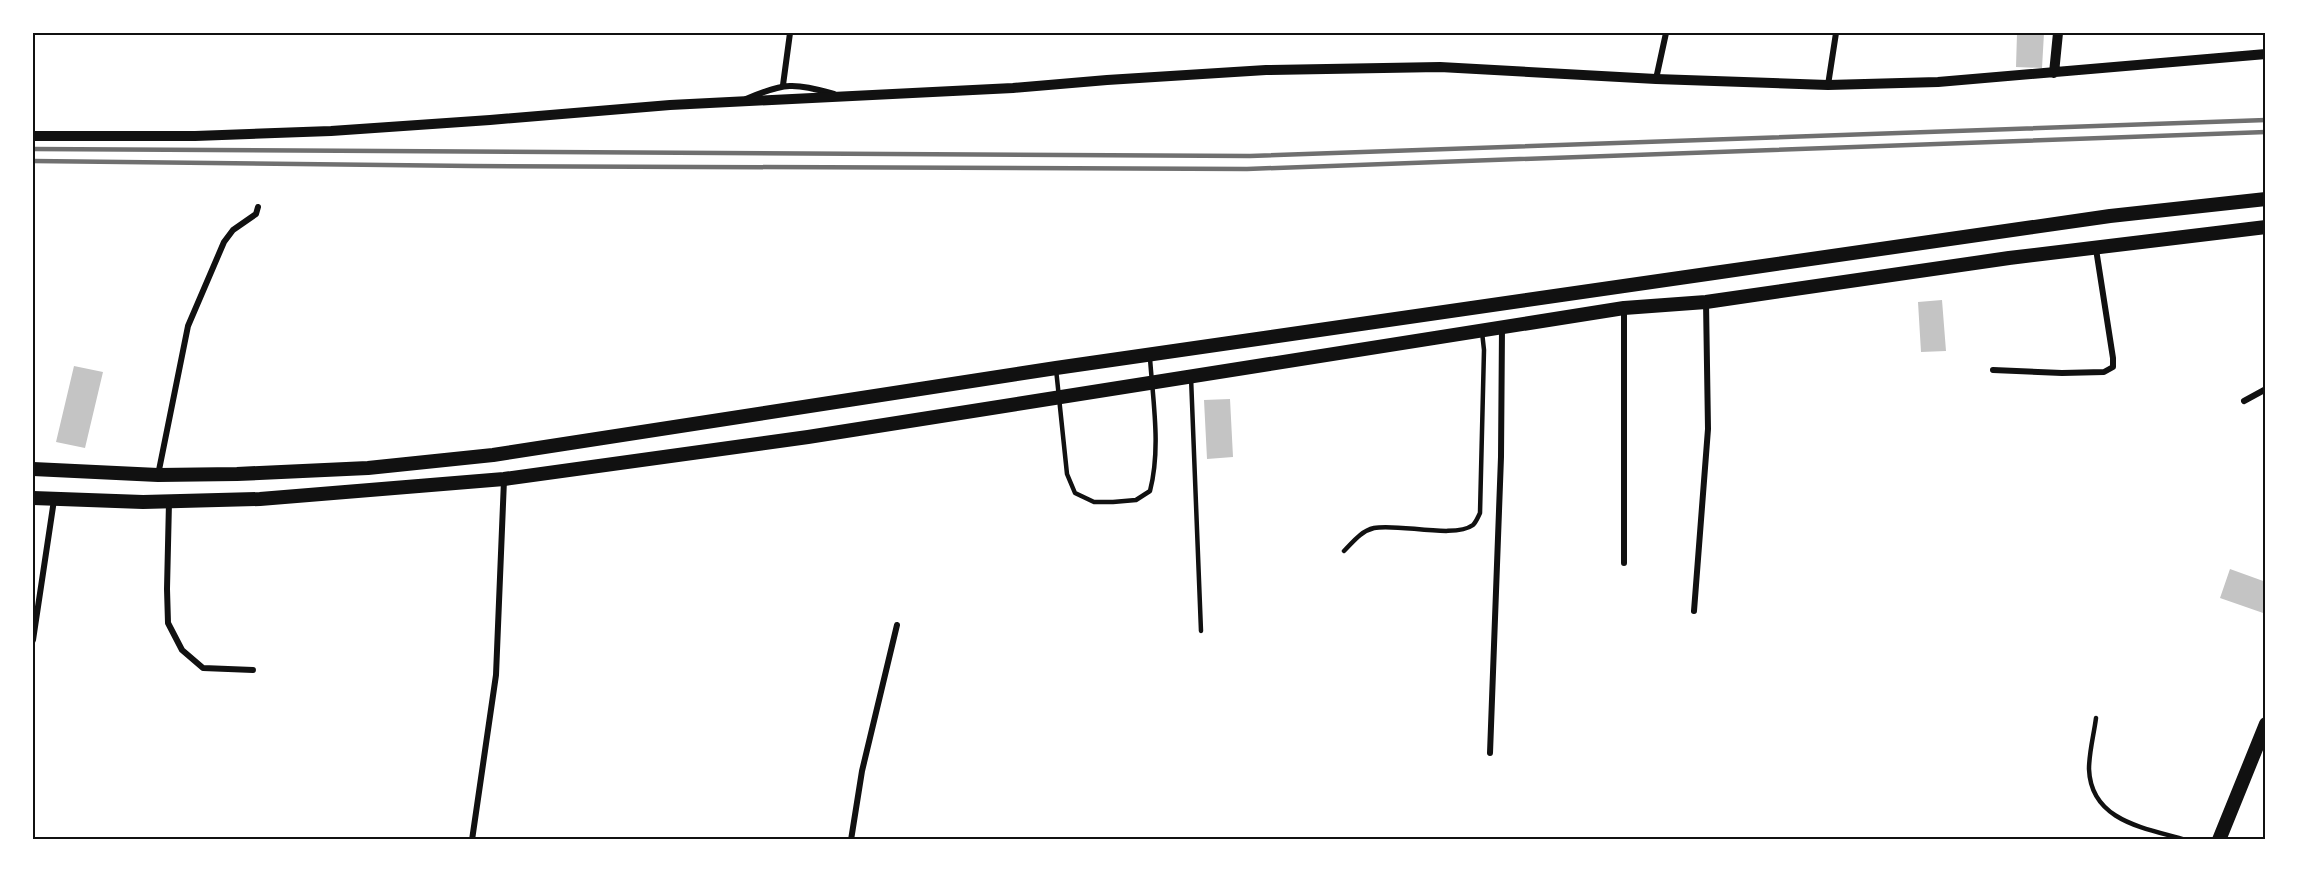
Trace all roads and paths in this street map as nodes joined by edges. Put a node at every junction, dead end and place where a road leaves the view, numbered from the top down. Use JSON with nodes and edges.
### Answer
{"nodes":[{"id":1,"x":790,"y":33,"type":"edge"},
{"id":2,"x":1666,"y":33,"type":"edge"},
{"id":3,"x":1836,"y":33,"type":"edge"},
{"id":4,"x":2058,"y":33,"type":"edge"},
{"id":5,"x":2266,"y":54,"type":"edge"},
{"id":6,"x":2054,"y":73,"type":"junction"},
{"id":7,"x":1656,"y":79,"type":"junction"},
{"id":8,"x":783,"y":85,"type":"junction"},
{"id":9,"x":1828,"y":85,"type":"junction"},
{"id":10,"x":843,"y":97,"type":"junction"},
{"id":11,"x":741,"y":101,"type":"junction"},
{"id":12,"x":33,"y":136,"type":"edge"},
{"id":13,"x":2266,"y":198,"type":"edge"},
{"id":14,"x":258,"y":207,"type":"dead end"},
{"id":15,"x":2266,"y":227,"type":"edge"},
{"id":16,"x":2096,"y":249,"type":"junction"},
{"id":17,"x":1706,"y":302,"type":"junction"},
{"id":18,"x":1624,"y":308,"type":"junction"},
{"id":19,"x":1502,"y":328,"type":"junction"},
{"id":20,"x":1482,"y":332,"type":"junction"},
{"id":21,"x":1149,"y":355,"type":"junction"},
{"id":22,"x":1056,"y":368,"type":"junction"},
{"id":23,"x":1994,"y":370,"type":"dead end"},
{"id":24,"x":1191,"y":377,"type":"junction"},
{"id":25,"x":1152,"y":384,"type":"junction"},
{"id":26,"x":2266,"y":389,"type":"edge"},
{"id":27,"x":1058,"y":398,"type":"junction"},
{"id":28,"x":2244,"y":401,"type":"dead end"},
{"id":29,"x":33,"y":469,"type":"edge"},
{"id":30,"x":158,"y":475,"type":"junction"},
{"id":31,"x":504,"y":479,"type":"junction"},
{"id":32,"x":33,"y":498,"type":"edge"},
{"id":33,"x":54,"y":499,"type":"junction"},
{"id":34,"x":169,"y":501,"type":"junction"},
{"id":35,"x":1344,"y":551,"type":"dead end"},
{"id":36,"x":1624,"y":563,"type":"dead end"},
{"id":37,"x":1694,"y":611,"type":"dead end"},
{"id":38,"x":897,"y":625,"type":"dead end"},
{"id":39,"x":1201,"y":631,"type":"dead end"},
{"id":40,"x":33,"y":640,"type":"edge"},
{"id":41,"x":254,"y":670,"type":"dead end"},
{"id":42,"x":2096,"y":718,"type":"dead end"},
{"id":43,"x":2266,"y":724,"type":"edge"},
{"id":44,"x":1490,"y":753,"type":"dead end"},
{"id":45,"x":472,"y":840,"type":"edge"},
{"id":46,"x":851,"y":840,"type":"edge"},
{"id":47,"x":2186,"y":840,"type":"edge"},
{"id":48,"x":2219,"y":840,"type":"edge"}],
"edges":[{"from":1,"to":8,"type":"street"},
{"from":2,"to":7,"type":"street"},
{"from":3,"to":9,"type":"street"},
{"from":4,"to":6,"type":"street"},
{"from":5,"to":6,"type":"street"},
{"from":6,"to":9,"type":"street"},
{"from":7,"to":9,"type":"street"},
{"from":7,"to":10,"type":"street"},
{"from":8,"to":10,"type":"street"},
{"from":8,"to":11,"type":"street"},
{"from":10,"to":11,"type":"street"},
{"from":11,"to":12,"type":"street"},
{"from":13,"to":21,"type":"highway"},
{"from":14,"to":30,"type":"street"},
{"from":15,"to":16,"type":"highway"},
{"from":16,"to":17,"type":"highway"},
{"from":16,"to":23,"type":"street"},
{"from":17,"to":18,"type":"highway"},
{"from":17,"to":37,"type":"street"},
{"from":18,"to":19,"type":"highway"},
{"from":18,"to":36,"type":"street"},
{"from":19,"to":20,"type":"highway"},
{"from":19,"to":44,"type":"street"},
{"from":20,"to":24,"type":"highway"},
{"from":20,"to":35,"type":"lane"},
{"from":21,"to":22,"type":"highway"},
{"from":21,"to":25,"type":"lane"},
{"from":22,"to":27,"type":"lane"},
{"from":22,"to":30,"type":"highway"},
{"from":24,"to":25,"type":"highway"},
{"from":24,"to":39,"type":"lane"},
{"from":25,"to":27,"type":"highway"},
{"from":25,"to":27,"type":"lane"},
{"from":26,"to":28,"type":"street"},
{"from":27,"to":31,"type":"highway"},
{"from":29,"to":30,"type":"highway"},
{"from":31,"to":34,"type":"highway"},
{"from":31,"to":45,"type":"street"},
{"from":32,"to":33,"type":"highway"},
{"from":33,"to":34,"type":"highway"},
{"from":33,"to":40,"type":"street"},
{"from":34,"to":41,"type":"street"},
{"from":38,"to":46,"type":"street"},
{"from":42,"to":47,"type":"lane"},
{"from":43,"to":48,"type":"highway"}]}
